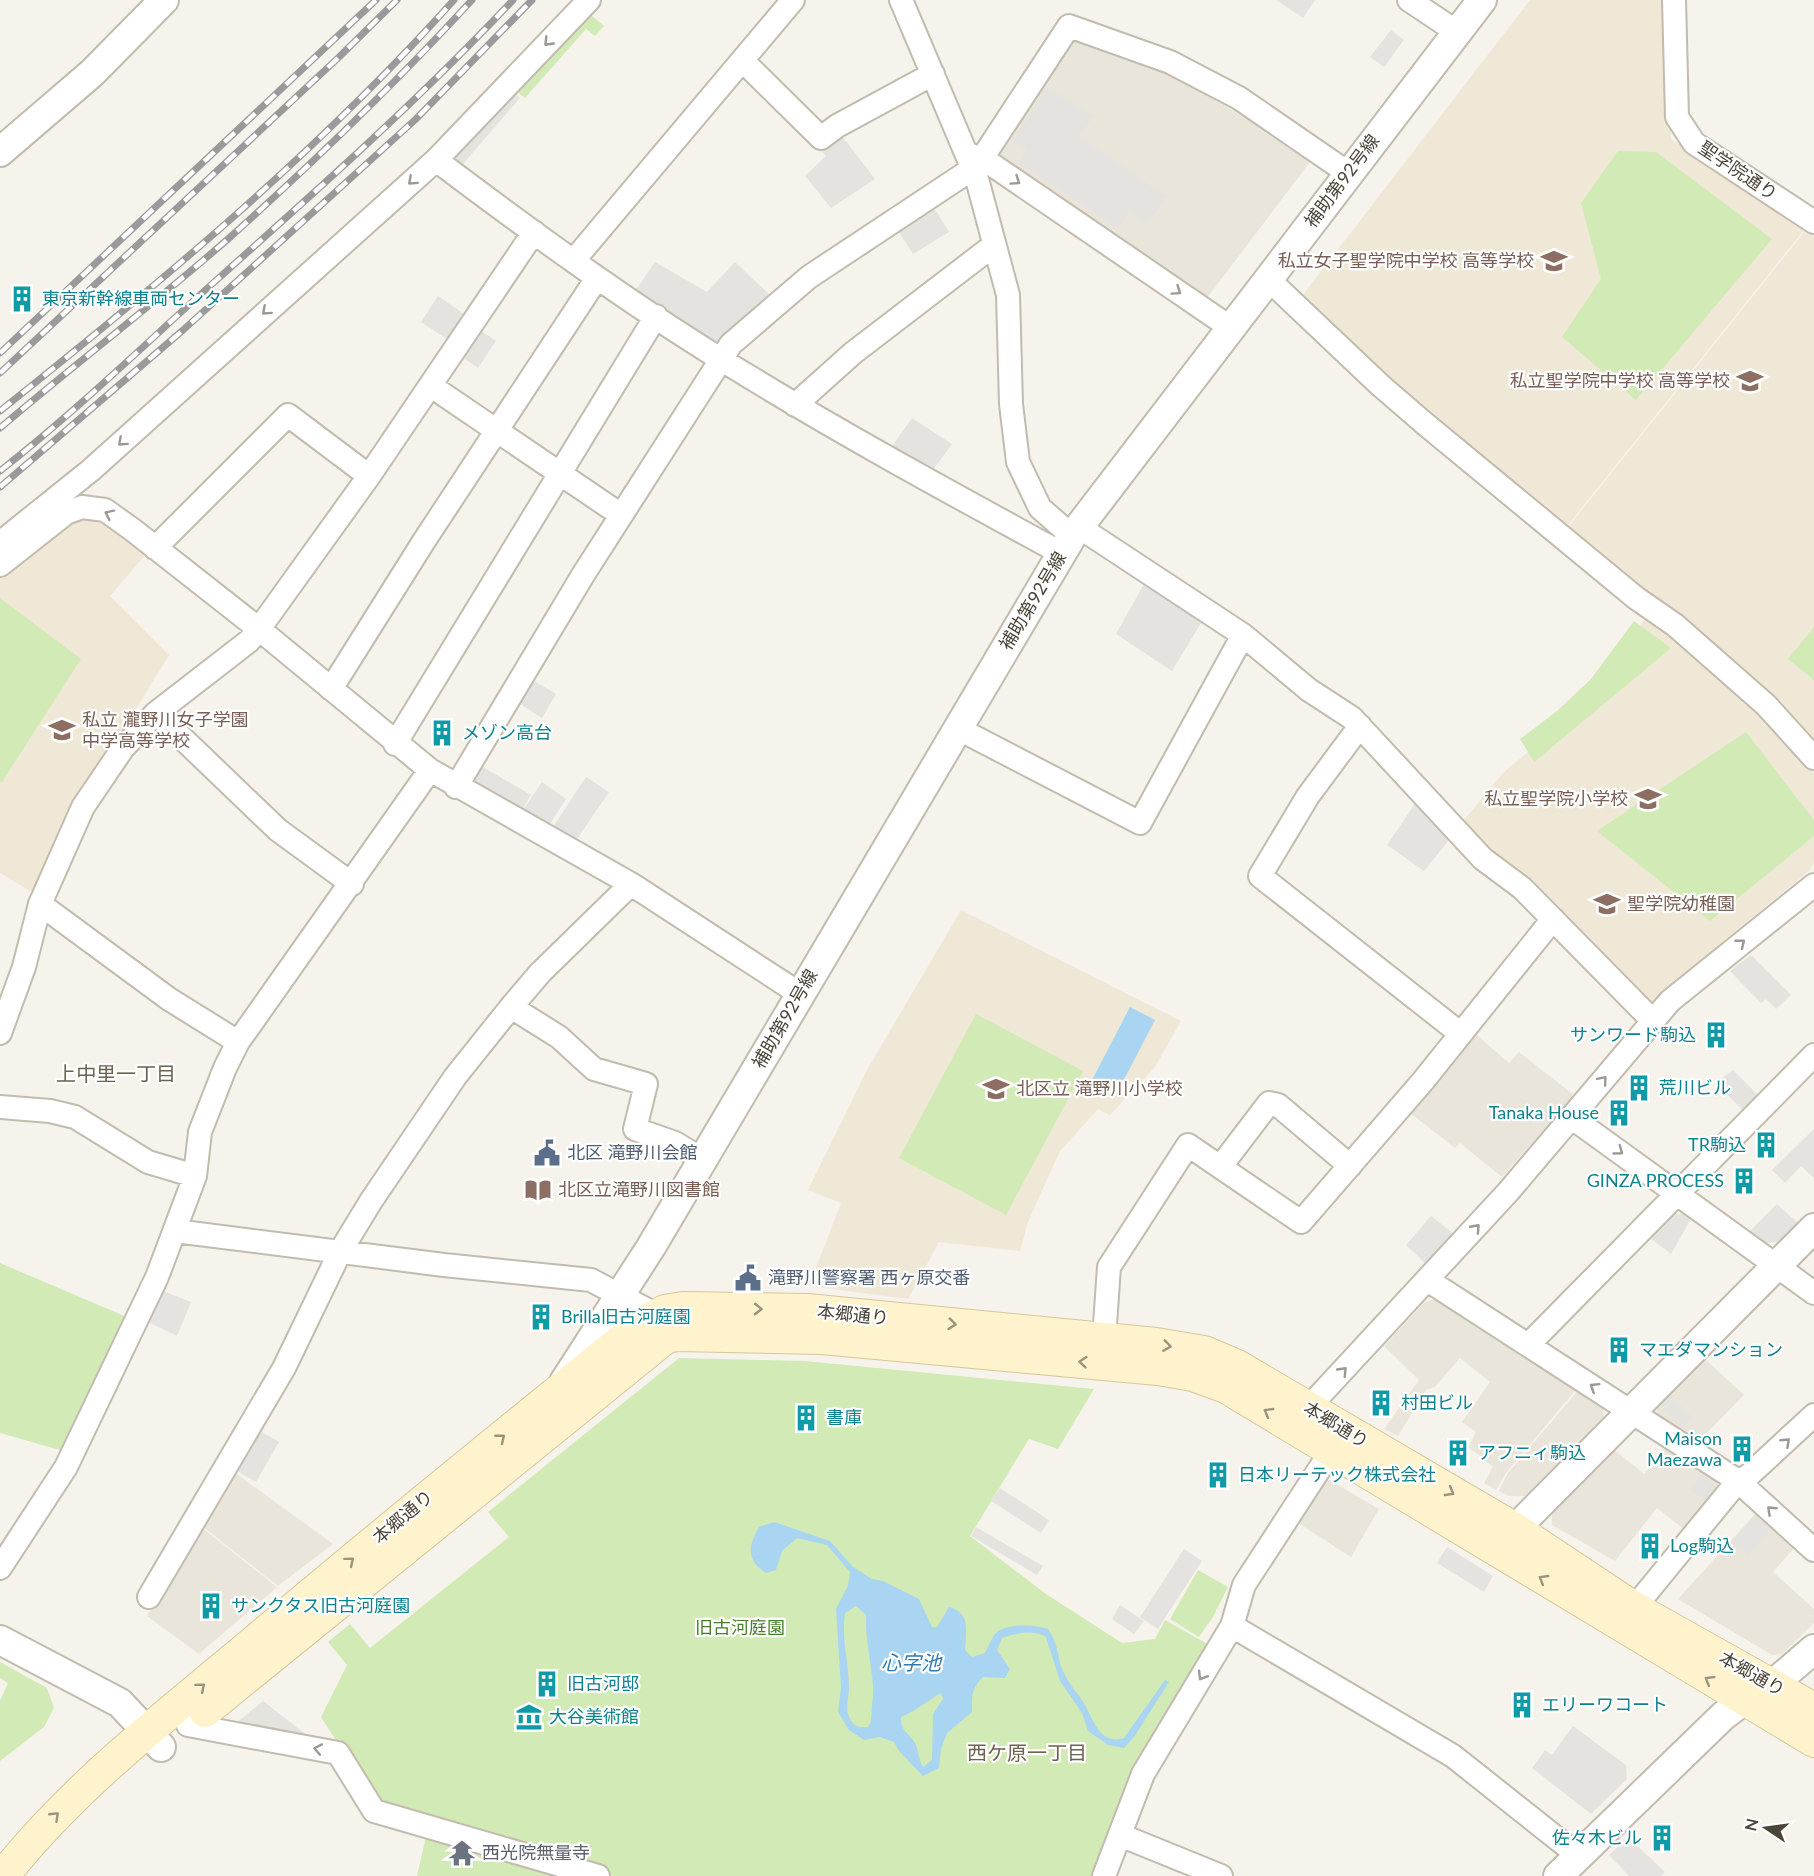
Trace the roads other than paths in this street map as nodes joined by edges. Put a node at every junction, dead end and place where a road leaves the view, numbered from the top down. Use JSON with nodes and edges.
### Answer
{"nodes":[{"id":1,"x":164,"y":0,"type":"edge"},
{"id":2,"x":589,"y":0,"type":"edge"},
{"id":3,"x":793,"y":0,"type":"edge"},
{"id":4,"x":901,"y":0,"type":"edge"},
{"id":5,"x":1409,"y":0,"type":"edge"},
{"id":6,"x":1482,"y":0,"type":"edge"},
{"id":7,"x":1674,"y":0,"type":"edge"},
{"id":8,"x":1457,"y":32,"type":"junction"},
{"id":9,"x":743,"y":61,"type":"junction"},
{"id":10,"x":933,"y":74,"type":"junction"},
{"id":11,"x":0,"y":152,"type":"edge"},
{"id":12,"x":436,"y":160,"type":"junction"},
{"id":13,"x":973,"y":160,"type":"junction"},
{"id":14,"x":1348,"y":173,"type":"junction"},
{"id":15,"x":1814,"y":222,"type":"edge"},
{"id":16,"x":534,"y":232,"type":"junction"},
{"id":17,"x":994,"y":245,"type":"junction"},
{"id":18,"x":574,"y":260,"type":"junction"},
{"id":19,"x":597,"y":278,"type":"junction"},
{"id":20,"x":1268,"y":279,"type":"junction"},
{"id":21,"x":656,"y":316,"type":"junction"},
{"id":22,"x":1231,"y":328,"type":"junction"},
{"id":23,"x":720,"y":359,"type":"junction"},
{"id":24,"x":431,"y":386,"type":"junction"},
{"id":25,"x":795,"y":405,"type":"junction"},
{"id":26,"x":495,"y":431,"type":"junction"},
{"id":27,"x":559,"y":474,"type":"junction"},
{"id":28,"x":369,"y":476,"type":"junction"},
{"id":29,"x":621,"y":515,"type":"junction"},
{"id":30,"x":1071,"y":539,"type":"junction"},
{"id":31,"x":0,"y":543,"type":"edge"},
{"id":32,"x":155,"y":548,"type":"junction"},
{"id":33,"x":0,"y":565,"type":"edge"},
{"id":34,"x":259,"y":629,"type":"junction"},
{"id":35,"x":1243,"y":635,"type":"junction"},
{"id":36,"x":331,"y":688,"type":"junction"},
{"id":37,"x":156,"y":713,"type":"junction"},
{"id":38,"x":1360,"y":726,"type":"junction"},
{"id":39,"x":957,"y":728,"type":"junction"},
{"id":40,"x":395,"y":744,"type":"junction"},
{"id":41,"x":1814,"y":758,"type":"edge"},
{"id":42,"x":430,"y":770,"type":"junction"},
{"id":43,"x":456,"y":787,"type":"junction"},
{"id":44,"x":352,"y":884,"type":"junction"},
{"id":45,"x":631,"y":884,"type":"junction"},
{"id":46,"x":1814,"y":885,"type":"edge"},
{"id":47,"x":40,"y":904,"type":"junction"},
{"id":48,"x":1553,"y":920,"type":"junction"},
{"id":49,"x":800,"y":994,"type":"junction"},
{"id":50,"x":511,"y":1007,"type":"junction"},
{"id":51,"x":1653,"y":1022,"type":"junction"},
{"id":52,"x":0,"y":1033,"type":"edge"},
{"id":53,"x":1461,"y":1034,"type":"junction"},
{"id":54,"x":238,"y":1042,"type":"junction"},
{"id":55,"x":1814,"y":1055,"type":"edge"},
{"id":56,"x":0,"y":1107,"type":"edge"},
{"id":57,"x":1571,"y":1117,"type":"junction"},
{"id":58,"x":703,"y":1160,"type":"junction"},
{"id":59,"x":1221,"y":1166,"type":"junction"},
{"id":60,"x":1350,"y":1166,"type":"junction"},
{"id":61,"x":195,"y":1176,"type":"junction"},
{"id":62,"x":1677,"y":1193,"type":"junction"},
{"id":63,"x":1814,"y":1228,"type":"edge"},
{"id":64,"x":175,"y":1232,"type":"junction"},
{"id":65,"x":340,"y":1252,"type":"junction"},
{"id":66,"x":1777,"y":1265,"type":"junction"},
{"id":67,"x":1429,"y":1281,"type":"junction"},
{"id":68,"x":1814,"y":1293,"type":"edge"},
{"id":69,"x":636,"y":1303,"type":"junction"},
{"id":70,"x":715,"y":1336,"type":"junction"},
{"id":71,"x":1104,"y":1339,"type":"junction"},
{"id":72,"x":615,"y":1345,"type":"junction"},
{"id":73,"x":1528,"y":1345,"type":"junction"},
{"id":74,"x":595,"y":1393,"type":"junction"},
{"id":75,"x":556,"y":1394,"type":"junction"},
{"id":76,"x":1632,"y":1411,"type":"junction"},
{"id":77,"x":1814,"y":1415,"type":"edge"},
{"id":78,"x":1323,"y":1431,"type":"junction"},
{"id":79,"x":1738,"y":1481,"type":"junction"},
{"id":80,"x":1515,"y":1529,"type":"junction"},
{"id":81,"x":1814,"y":1550,"type":"edge"},
{"id":82,"x":0,"y":1568,"type":"edge"},
{"id":83,"x":149,"y":1597,"type":"dead end"},
{"id":84,"x":1634,"y":1608,"type":"junction"},
{"id":85,"x":1232,"y":1626,"type":"junction"},
{"id":86,"x":0,"y":1640,"type":"edge"},
{"id":87,"x":1814,"y":1649,"type":"edge"},
{"id":88,"x":1772,"y":1685,"type":"junction"},
{"id":89,"x":1744,"y":1700,"type":"junction"},
{"id":90,"x":1814,"y":1709,"type":"edge"},
{"id":91,"x":188,"y":1725,"type":"junction"},
{"id":92,"x":154,"y":1739,"type":"junction"},
{"id":93,"x":1814,"y":1741,"type":"edge"},
{"id":94,"x":1120,"y":1835,"type":"junction"},
{"id":95,"x":1579,"y":1856,"type":"junction"},
{"id":96,"x":3,"y":1876,"type":"edge"},
{"id":97,"x":29,"y":1876,"type":"edge"},
{"id":98,"x":598,"y":1876,"type":"edge"},
{"id":99,"x":1104,"y":1876,"type":"edge"},
{"id":100,"x":1219,"y":1876,"type":"edge"},
{"id":101,"x":1558,"y":1876,"type":"edge"}],
"edges":[{"from":1,"to":11,"type":"street"},
{"from":2,"to":12,"type":"street","one_way":true},
{"from":3,"to":9,"type":"street"},
{"from":4,"to":10,"type":"street"},
{"from":5,"to":8,"type":"street"},
{"from":6,"to":8,"type":"street","name":"補助第92号線"},
{"from":7,"to":15,"type":"street","name":"聖学院通り"},
{"from":8,"to":14,"type":"street","name":"補助第92号線"},
{"from":9,"to":10,"type":"street"},
{"from":9,"to":18,"type":"street"},
{"from":10,"to":13,"type":"street"},
{"from":12,"to":16,"type":"street"},
{"from":12,"to":31,"type":"street","one_way":true},
{"from":13,"to":14,"type":"street"},
{"from":13,"to":17,"type":"street"},
{"from":13,"to":22,"type":"street","one_way":true},
{"from":13,"to":23,"type":"street"},
{"from":14,"to":20,"type":"street","name":"補助第92号線"},
{"from":16,"to":18,"type":"street"},
{"from":16,"to":24,"type":"street"},
{"from":17,"to":25,"type":"street"},
{"from":17,"to":30,"type":"street"},
{"from":18,"to":19,"type":"street"},
{"from":19,"to":21,"type":"street"},
{"from":19,"to":26,"type":"street"},
{"from":20,"to":22,"type":"street","name":"補助第92号線"},
{"from":20,"to":41,"type":"street"},
{"from":21,"to":23,"type":"street"},
{"from":21,"to":27,"type":"street"},
{"from":22,"to":30,"type":"street","name":"補助第92号線"},
{"from":23,"to":25,"type":"street"},
{"from":23,"to":29,"type":"street"},
{"from":24,"to":26,"type":"street"},
{"from":24,"to":28,"type":"street"},
{"from":25,"to":30,"type":"street"},
{"from":26,"to":27,"type":"street"},
{"from":26,"to":36,"type":"street"},
{"from":27,"to":29,"type":"street"},
{"from":27,"to":40,"type":"street"},
{"from":28,"to":32,"type":"street"},
{"from":28,"to":34,"type":"street"},
{"from":29,"to":43,"type":"street"},
{"from":30,"to":35,"type":"street"},
{"from":30,"to":39,"type":"street","name":"補助第92号線"},
{"from":32,"to":33,"type":"street","one_way":true},
{"from":32,"to":34,"type":"street"},
{"from":34,"to":36,"type":"street"},
{"from":34,"to":37,"type":"street"},
{"from":35,"to":38,"type":"street"},
{"from":35,"to":39,"type":"street"},
{"from":36,"to":40,"type":"street"},
{"from":37,"to":44,"type":"street"},
{"from":37,"to":47,"type":"street"},
{"from":38,"to":48,"type":"street"},
{"from":38,"to":53,"type":"street"},
{"from":39,"to":49,"type":"street","name":"補助第92号線"},
{"from":40,"to":42,"type":"street"},
{"from":42,"to":43,"type":"street"},
{"from":42,"to":44,"type":"street"},
{"from":43,"to":45,"type":"street"},
{"from":44,"to":54,"type":"street"},
{"from":45,"to":49,"type":"street"},
{"from":45,"to":50,"type":"street"},
{"from":51,"to":46,"type":"street","one_way":true},
{"from":47,"to":52,"type":"street"},
{"from":47,"to":54,"type":"street"},
{"from":48,"to":51,"type":"street"},
{"from":48,"to":53,"type":"street"},
{"from":49,"to":58,"type":"street","name":"補助第92号線"},
{"from":50,"to":58,"type":"street"},
{"from":50,"to":65,"type":"street"},
{"from":57,"to":51,"type":"street","one_way":true},
{"from":53,"to":60,"type":"street"},
{"from":54,"to":61,"type":"street"},
{"from":55,"to":62,"type":"street"},
{"from":56,"to":61,"type":"street"},
{"from":57,"to":62,"type":"street","one_way":true},
{"from":67,"to":57,"type":"street","one_way":true},
{"from":58,"to":69,"type":"street","name":"補助第92号線"},
{"from":59,"to":60,"type":"street"},
{"from":59,"to":60,"type":"street"},
{"from":59,"to":71,"type":"street"},
{"from":61,"to":64,"type":"street"},
{"from":62,"to":66,"type":"street"},
{"from":62,"to":73,"type":"street"},
{"from":63,"to":66,"type":"street"},
{"from":64,"to":65,"type":"street"},
{"from":64,"to":82,"type":"street"},
{"from":65,"to":69,"type":"street"},
{"from":65,"to":83,"type":"street"},
{"from":66,"to":68,"type":"street"},
{"from":66,"to":76,"type":"street"},
{"from":67,"to":73,"type":"street"},
{"from":78,"to":67,"type":"street","one_way":true},
{"from":69,"to":70,"type":"street"},
{"from":69,"to":71,"type":"main road","name":"本郷通り","one_way":true},
{"from":69,"to":72,"type":"main road","name":"本郷通り"},
{"from":69,"to":75,"type":"street","name":"補助第92号線"},
{"from":70,"to":74,"type":"main road","name":"本郷通り"},
{"from":78,"to":70,"type":"main road","name":"本郷通り","one_way":true},
{"from":71,"to":78,"type":"main road","name":"本郷通り","one_way":true},
{"from":72,"to":74,"type":"street"},
{"from":72,"to":75,"type":"main road","name":"本郷通り"},
{"from":76,"to":73,"type":"street","one_way":true},
{"from":74,"to":91,"type":"main road","name":"本郷通り"},
{"from":92,"to":75,"type":"main road","name":"本郷通り","one_way":true},
{"from":76,"to":79,"type":"street"},
{"from":76,"to":80,"type":"street"},
{"from":79,"to":77,"type":"street","one_way":true},
{"from":78,"to":80,"type":"main road","name":"本郷通り","one_way":true},
{"from":78,"to":85,"type":"street"},
{"from":89,"to":78,"type":"main road","name":"本郷通り","one_way":true},
{"from":81,"to":79,"type":"street","one_way":true},
{"from":79,"to":84,"type":"street"},
{"from":80,"to":84,"type":"main road","name":"本郷通り"},
{"from":84,"to":88,"type":"main road","name":"本郷通り"},
{"from":85,"to":94,"type":"street","one_way":true},
{"from":85,"to":95,"type":"street"},
{"from":86,"to":92,"type":"street"},
{"from":87,"to":88,"type":"street"},
{"from":88,"to":89,"type":"street"},
{"from":88,"to":90,"type":"main road","name":"本郷通り"},
{"from":89,"to":93,"type":"main road","name":"本郷通り"},
{"from":89,"to":95,"type":"street"},
{"from":91,"to":92,"type":"main road","name":"本郷通り"},
{"from":98,"to":91,"type":"street","one_way":true},
{"from":96,"to":92,"type":"main road","name":"本郷通り","one_way":true},
{"from":92,"to":97,"type":"main road","name":"本郷通り"},
{"from":94,"to":99,"type":"street"},
{"from":94,"to":100,"type":"street"},
{"from":95,"to":101,"type":"street"}]}
